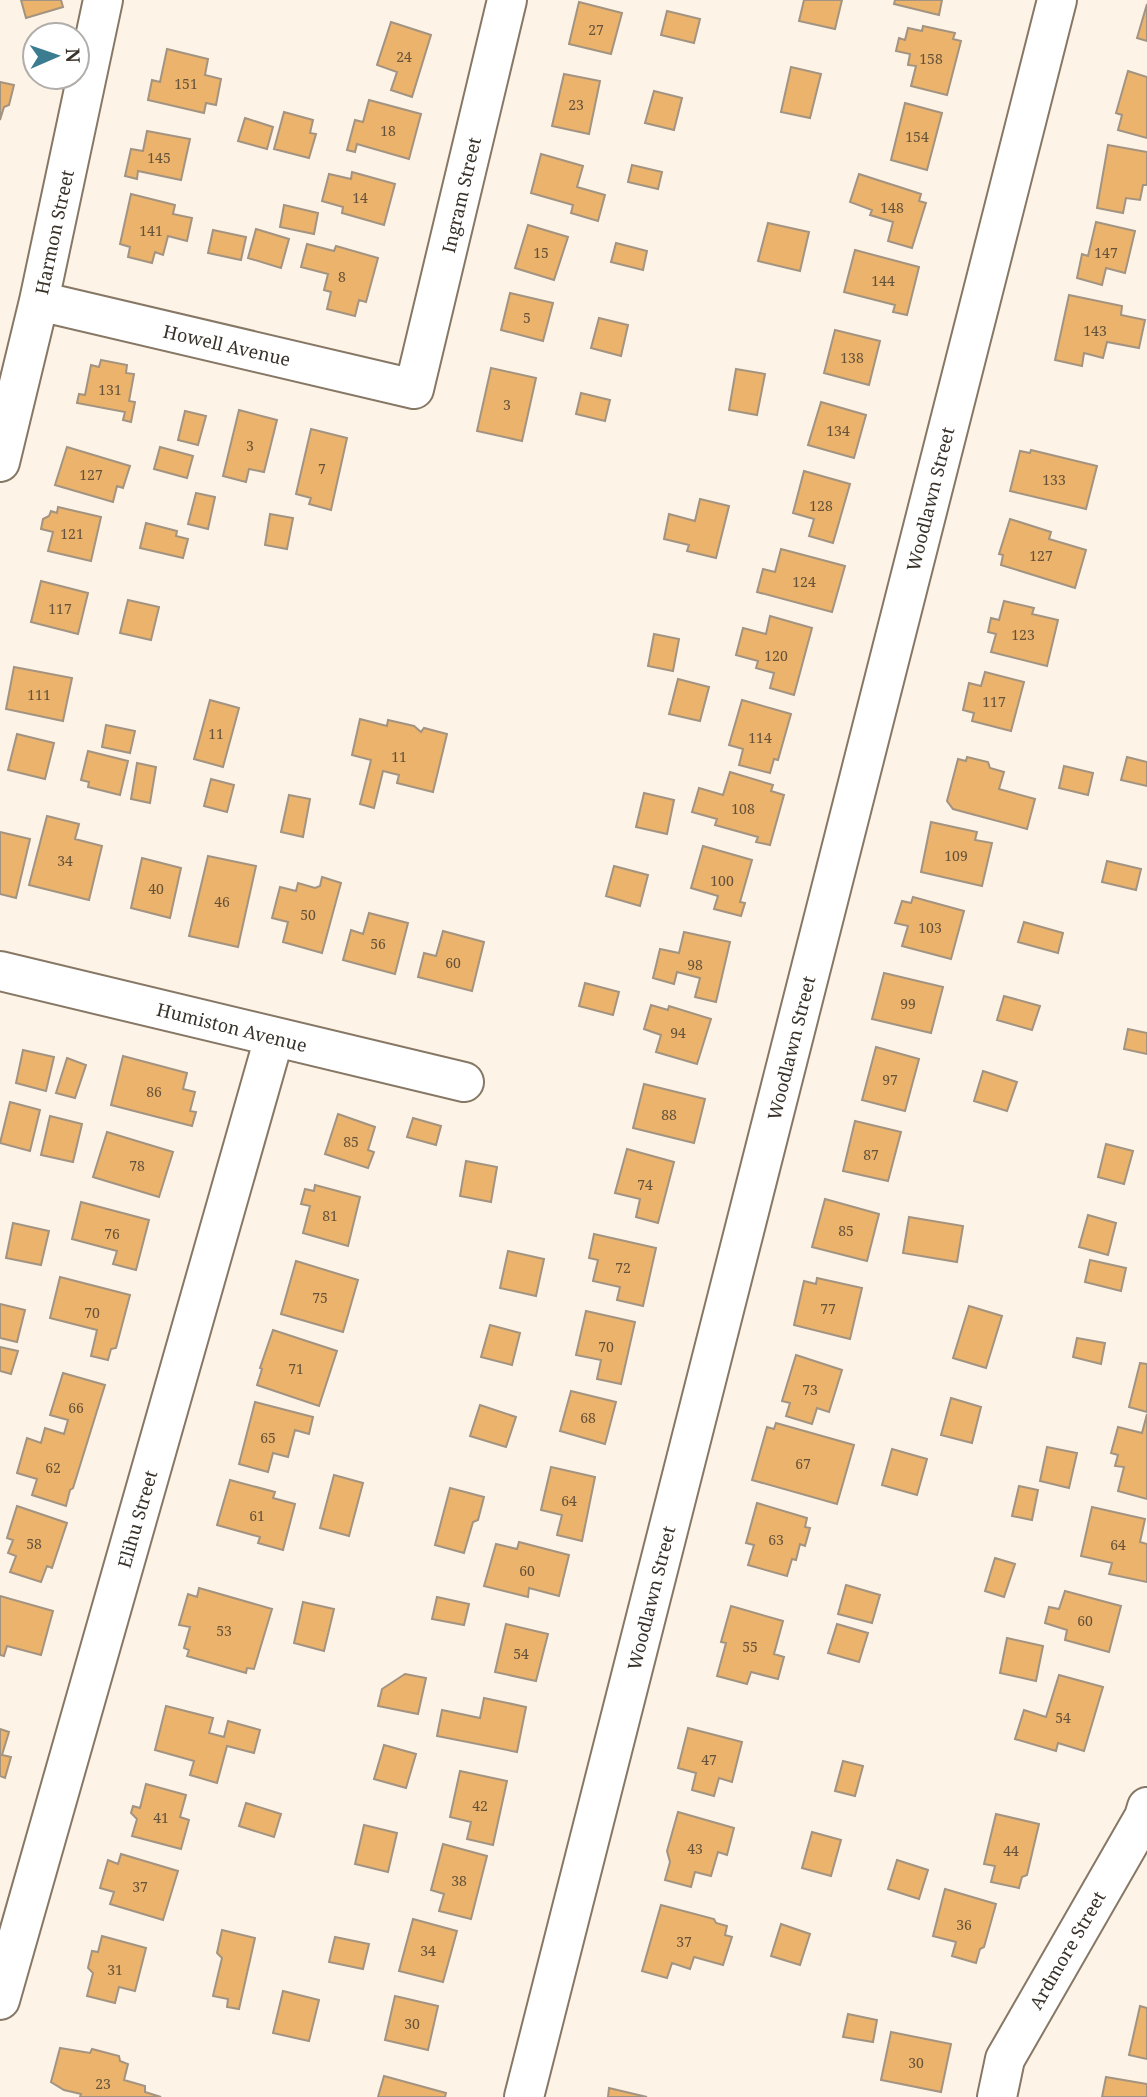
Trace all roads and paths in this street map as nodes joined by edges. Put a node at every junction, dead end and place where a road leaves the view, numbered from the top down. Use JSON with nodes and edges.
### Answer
{"nodes":[{"id":1,"x":103,"y":0,"type":"edge"},
{"id":2,"x":507,"y":0,"type":"edge"},
{"id":3,"x":1057,"y":0,"type":"edge"},
{"id":4,"x":39,"y":301,"type":"junction"},
{"id":5,"x":414,"y":389,"type":"joint"},
{"id":6,"x":0,"y":462,"type":"edge"},
{"id":7,"x":0,"y":971,"type":"edge"},
{"id":8,"x":274,"y":1038,"type":"junction"},
{"id":9,"x":464,"y":1082,"type":"dead end"},
{"id":10,"x":1147,"y":1807,"type":"edge"},
{"id":11,"x":0,"y":2000,"type":"edge"},
{"id":12,"x":524,"y":2097,"type":"edge"},
{"id":13,"x":997,"y":2097,"type":"edge"}],
"edges":[{"from":1,"to":4,"type":"street","name":"Harmon Street"},
{"from":2,"to":5,"type":"street","name":"Ingram Street"},
{"from":3,"to":12,"type":"street","name":"Woodlawn Street"},
{"from":4,"to":5,"type":"street","name":"Howell Avenue"},
{"from":4,"to":6,"type":"street","name":"Harmon Street"},
{"from":7,"to":8,"type":"street","name":"Humiston Avenue"},
{"from":8,"to":9,"type":"street","name":"Humiston Avenue"},
{"from":8,"to":11,"type":"street","name":"Elihu Street"},
{"from":10,"to":13,"type":"street","name":"Ardmore Street"}]}
